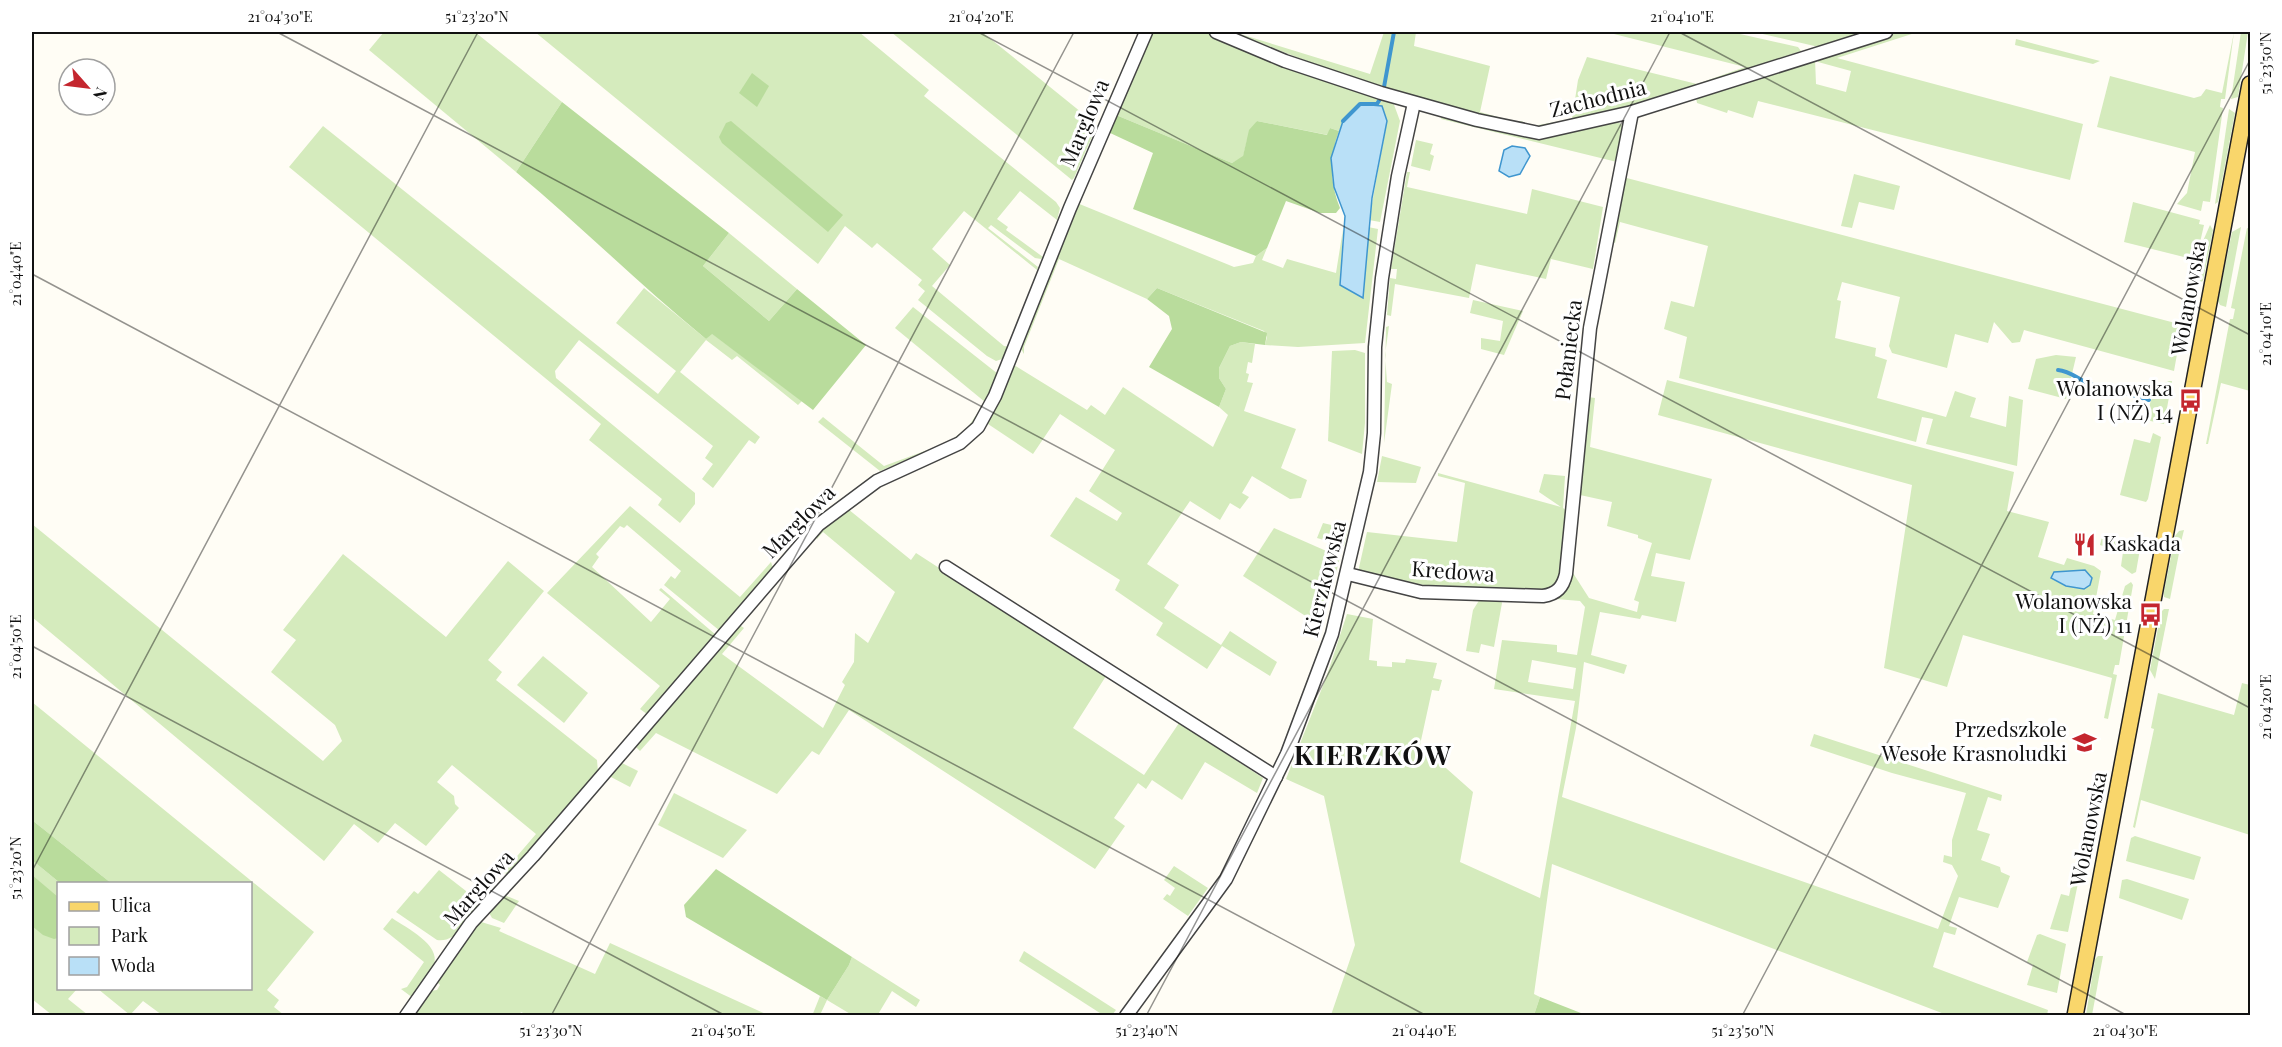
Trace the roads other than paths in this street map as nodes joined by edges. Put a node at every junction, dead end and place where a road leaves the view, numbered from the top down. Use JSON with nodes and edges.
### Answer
{"nodes":[{"id":1,"x":1146,"y":32,"type":"edge"},
{"id":2,"x":1216,"y":32,"type":"edge"},
{"id":3,"x":1886,"y":32,"type":"edge"},
{"id":4,"x":2250,"y":84,"type":"edge"},
{"id":5,"x":1414,"y":103,"type":"junction"},
{"id":6,"x":1632,"y":112,"type":"junction"},
{"id":7,"x":946,"y":567,"type":"dead end"},
{"id":8,"x":1348,"y":574,"type":"junction"},
{"id":9,"x":1557,"y":592,"type":"joint"},
{"id":10,"x":1276,"y":777,"type":"junction"},
{"id":11,"x":406,"y":1016,"type":"edge"},
{"id":12,"x":1126,"y":1016,"type":"edge"},
{"id":13,"x":2075,"y":1016,"type":"edge"}],
"edges":[{"from":1,"to":11,"type":"street","name":"Marglowa"},
{"from":2,"to":5,"type":"street","name":"Zachodnia"},
{"from":3,"to":6,"type":"street","name":"Zachodnia"},
{"from":4,"to":13,"type":"main road","name":"Wolanowska"},
{"from":5,"to":6,"type":"street","name":"Zachodnia"},
{"from":5,"to":8,"type":"street","name":"Kierzkowska"},
{"from":6,"to":9,"type":"street","name":"Połaniecka"},
{"from":7,"to":10,"type":"street"},
{"from":8,"to":9,"type":"street","name":"Kredowa"},
{"from":8,"to":10,"type":"street","name":"Kierzkowska"},
{"from":10,"to":12,"type":"street","name":"Kierzkowska"}]}
